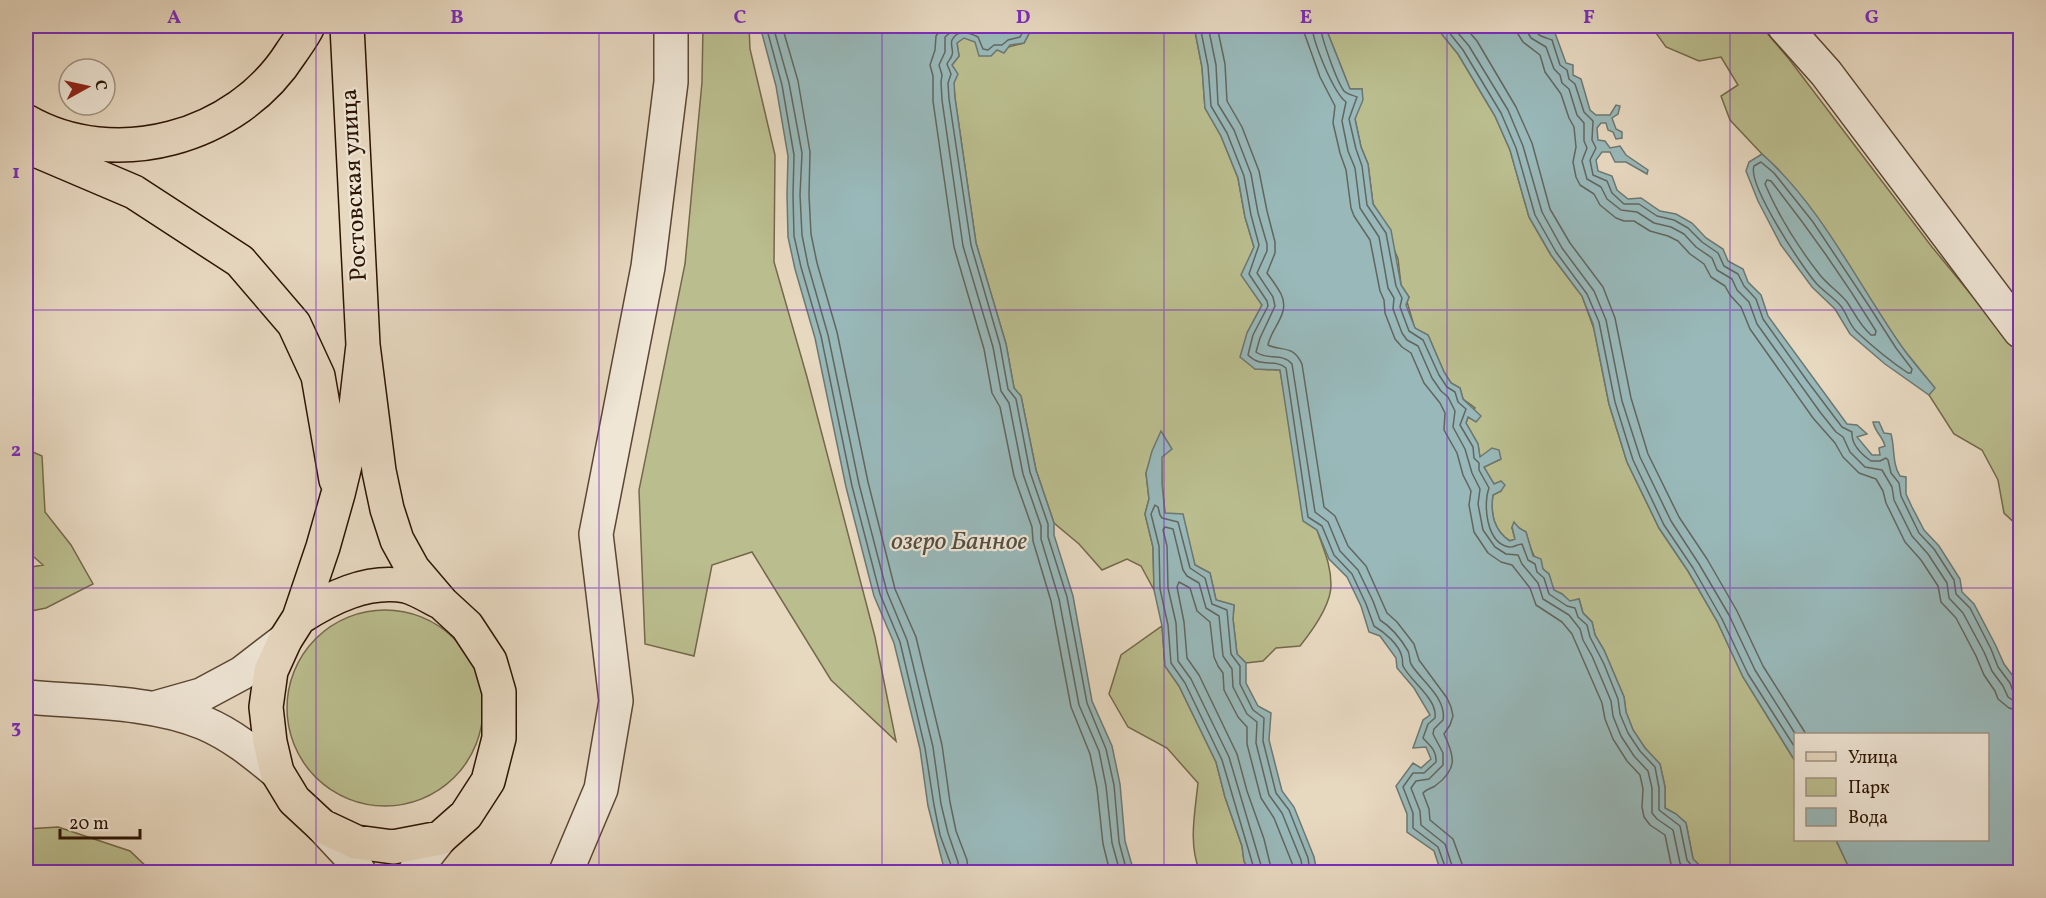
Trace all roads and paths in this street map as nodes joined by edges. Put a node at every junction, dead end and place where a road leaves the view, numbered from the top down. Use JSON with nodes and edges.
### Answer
{"nodes":[{"id":1,"x":308,"y":26,"type":"edge"},
{"id":2,"x":347,"y":26,"type":"edge"},
{"id":3,"x":671,"y":26,"type":"edge"},
{"id":4,"x":1784,"y":26,"type":"edge"},
{"id":5,"x":26,"y":121,"type":"edge"},
{"id":6,"x":26,"y":146,"type":"edge"},
{"id":7,"x":2020,"y":331,"type":"edge"},
{"id":8,"x":363,"y":345,"type":"junction"},
{"id":9,"x":338,"y":494,"type":"junction"},
{"id":10,"x":442,"y":603,"type":"junction"},
{"id":11,"x":292,"y":629,"type":"junction"},
{"id":12,"x":26,"y":697,"type":"edge"},
{"id":13,"x":155,"y":708,"type":"junction"},
{"id":14,"x":277,"y":772,"type":"junction"},
{"id":15,"x":321,"y":826,"type":"junction"},
{"id":16,"x":440,"y":838,"type":"junction"},
{"id":17,"x":358,"y":873,"type":"edge"},
{"id":18,"x":415,"y":873,"type":"edge"},
{"id":19,"x":566,"y":873,"type":"edge"}],
"edges":[{"from":1,"to":5,"type":"main road"},
{"from":2,"to":8,"type":"main road","name":"Ростовская улица"},
{"from":3,"to":19,"type":"street"},
{"from":4,"to":7,"type":"street"},
{"from":6,"to":9,"type":"main road"},
{"from":8,"to":9,"type":"main road"},
{"from":8,"to":10,"type":"main road"},
{"from":9,"to":11,"type":"main road"},
{"from":10,"to":11,"type":"main road"},
{"from":10,"to":16,"type":"main road"},
{"from":11,"to":13,"type":"street"},
{"from":11,"to":14,"type":"main road"},
{"from":12,"to":13,"type":"street"},
{"from":13,"to":14,"type":"street"},
{"from":14,"to":15,"type":"main road"},
{"from":15,"to":16,"type":"main road"},
{"from":15,"to":17,"type":"street"},
{"from":16,"to":18,"type":"street"}]}
